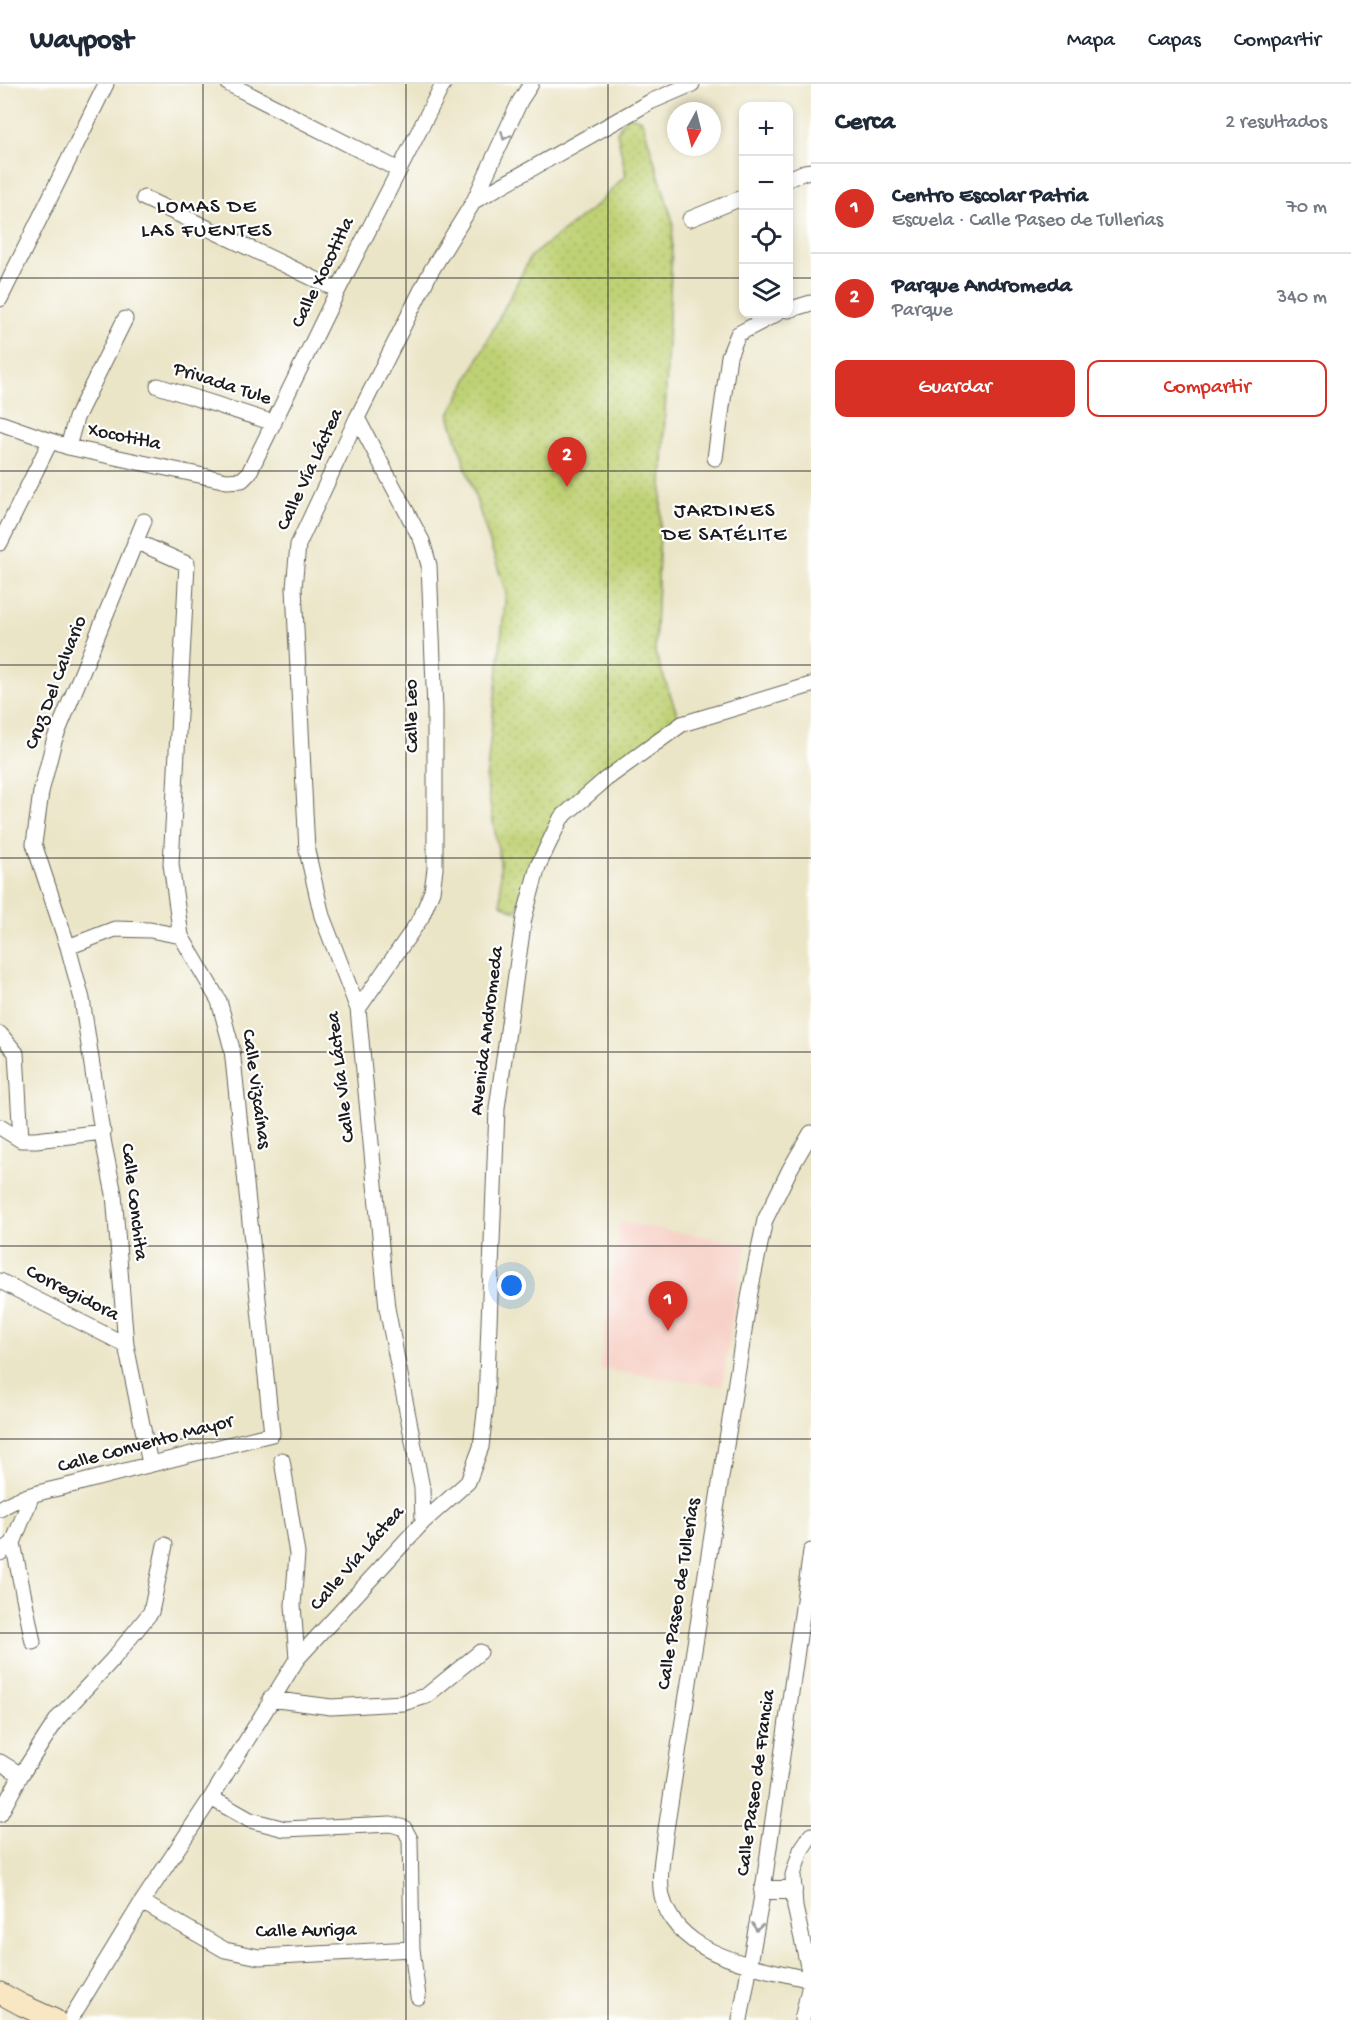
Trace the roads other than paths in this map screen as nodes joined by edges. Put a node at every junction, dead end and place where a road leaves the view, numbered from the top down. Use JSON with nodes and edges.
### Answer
{"nodes":[{"id":1,"x":106,"y":84,"type":"edge"},
{"id":2,"x":229,"y":84,"type":"edge"},
{"id":3,"x":443,"y":84,"type":"edge"},
{"id":4,"x":531,"y":84,"type":"edge"},
{"id":5,"x":692,"y":84,"type":"edge"},
{"id":6,"x":399,"y":170,"type":"junction"},
{"id":7,"x":811,"y":171,"type":"edge"},
{"id":8,"x":793,"y":176,"type":"edge"},
{"id":9,"x":144,"y":198,"type":"dead end"},
{"id":10,"x":739,"y":199,"type":"edge"},
{"id":11,"x":474,"y":201,"type":"junction"},
{"id":12,"x":690,"y":219,"type":"dead end"},
{"id":13,"x":338,"y":290,"type":"junction"},
{"id":14,"x":0,"y":299,"type":"edge"},
{"id":15,"x":811,"y":303,"type":"edge"},
{"id":16,"x":793,"y":309,"type":"edge"},
{"id":17,"x":768,"y":318,"type":"edge"},
{"id":18,"x":125,"y":319,"type":"dead end"},
{"id":19,"x":158,"y":386,"type":"dead end"},
{"id":20,"x":357,"y":418,"type":"junction"},
{"id":21,"x":0,"y":423,"type":"edge"},
{"id":22,"x":274,"y":423,"type":"junction"},
{"id":23,"x":50,"y":442,"type":"junction"},
{"id":24,"x":68,"y":447,"type":"junction"},
{"id":25,"x":715,"y":458,"type":"dead end"},
{"id":26,"x":242,"y":480,"type":"joint"},
{"id":27,"x":144,"y":522,"type":"dead end"},
{"id":28,"x":135,"y":541,"type":"junction"},
{"id":29,"x":0,"y":543,"type":"edge"},
{"id":30,"x":811,"y":685,"type":"edge"},
{"id":31,"x":181,"y":936,"type":"junction"},
{"id":32,"x":68,"y":946,"type":"junction"},
{"id":33,"x":358,"y":1009,"type":"junction"},
{"id":34,"x":0,"y":1034,"type":"edge"},
{"id":35,"x":0,"y":1127,"type":"edge"},
{"id":36,"x":103,"y":1132,"type":"junction"},
{"id":37,"x":811,"y":1133,"type":"edge"},
{"id":38,"x":21,"y":1140,"type":"junction"},
{"id":39,"x":0,"y":1281,"type":"edge"},
{"id":40,"x":126,"y":1345,"type":"junction"},
{"id":41,"x":272,"y":1434,"type":"joint"},
{"id":42,"x":282,"y":1460,"type":"dead end"},
{"id":43,"x":150,"y":1464,"type":"junction"},
{"id":44,"x":31,"y":1497,"type":"junction"},
{"id":45,"x":0,"y":1509,"type":"edge"},
{"id":46,"x":423,"y":1522,"type":"junction"},
{"id":47,"x":13,"y":1543,"type":"junction"},
{"id":48,"x":165,"y":1545,"type":"dead end"},
{"id":49,"x":811,"y":1551,"type":"edge"},
{"id":50,"x":0,"y":1553,"type":"edge"},
{"id":51,"x":809,"y":1581,"type":"edge"},
{"id":52,"x":33,"y":1641,"type":"dead end"},
{"id":53,"x":480,"y":1652,"type":"dead end"},
{"id":54,"x":297,"y":1659,"type":"junction"},
{"id":55,"x":270,"y":1699,"type":"junction"},
{"id":56,"x":0,"y":1762,"type":"edge"},
{"id":57,"x":21,"y":1775,"type":"junction"},
{"id":58,"x":211,"y":1798,"type":"junction"},
{"id":59,"x":0,"y":1814,"type":"edge"},
{"id":60,"x":811,"y":1835,"type":"edge"},
{"id":61,"x":763,"y":1890,"type":"junction"},
{"id":62,"x":793,"y":1890,"type":"junction"},
{"id":63,"x":142,"y":1902,"type":"junction"},
{"id":64,"x":412,"y":1949,"type":"junction"},
{"id":65,"x":750,"y":1965,"type":"junction"},
{"id":66,"x":811,"y":1980,"type":"edge"},
{"id":67,"x":0,"y":1993,"type":"edge"},
{"id":68,"x":418,"y":1997,"type":"dead end"},
{"id":69,"x":55,"y":2020,"type":"edge"},
{"id":70,"x":70,"y":2020,"type":"edge"},
{"id":71,"x":740,"y":2020,"type":"edge"},
{"id":72,"x":802,"y":2020,"type":"edge"}],
"edges":[{"from":1,"to":14,"type":"street"},
{"from":2,"to":6,"type":"street"},
{"from":3,"to":6,"type":"street","name":"Calle Xocotitla"},
{"from":4,"to":11,"type":"street","one_way":true},
{"from":5,"to":11,"type":"street","name":"Calle Vía Láctea"},
{"from":6,"to":13,"type":"street","name":"Calle Xocotitla"},
{"from":7,"to":8,"type":"street"},
{"from":9,"to":13,"type":"street"},
{"from":10,"to":12,"type":"street"},
{"from":11,"to":20,"type":"street","name":"Calle Vía Láctea"},
{"from":13,"to":22,"type":"street","name":"Calle Xocotitla"},
{"from":15,"to":16,"type":"street"},
{"from":17,"to":25,"type":"street"},
{"from":18,"to":24,"type":"street"},
{"from":19,"to":22,"type":"street","name":"Privada Tule"},
{"from":20,"to":33,"type":"street","name":"Calle Vía Láctea"},
{"from":20,"to":33,"type":"street","name":"Calle Leo"},
{"from":21,"to":23,"type":"street","name":"Xocotitla"},
{"from":22,"to":26,"type":"street","name":"Calle Xocotitla"},
{"from":23,"to":24,"type":"street","name":"Xocotitla"},
{"from":23,"to":29,"type":"street"},
{"from":24,"to":26,"type":"street","name":"Xocotitla"},
{"from":27,"to":28,"type":"street","name":"Cruz Del Calvario"},
{"from":28,"to":31,"type":"street","name":"Calle Vizcaínas"},
{"from":28,"to":32,"type":"street","name":"Cruz Del Calvario"},
{"from":30,"to":46,"type":"street","name":"Avenida Andromeda"},
{"from":31,"to":32,"type":"street"},
{"from":31,"to":41,"type":"street","name":"Calle Vizcaínas"},
{"from":32,"to":36,"type":"street","name":"Calle Conchita"},
{"from":33,"to":46,"type":"street","name":"Calle Vía Láctea"},
{"from":34,"to":38,"type":"street"},
{"from":35,"to":38,"type":"street"},
{"from":36,"to":38,"type":"street"},
{"from":36,"to":40,"type":"street","name":"Calle Conchita"},
{"from":37,"to":65,"type":"street","name":"Calle Paseo de Tullerias"},
{"from":39,"to":40,"type":"street","name":"Corregidora"},
{"from":40,"to":43,"type":"street","name":"Calle Conchita"},
{"from":41,"to":43,"type":"street","name":"Calle Convento Mayor"},
{"from":42,"to":54,"type":"street"},
{"from":43,"to":44,"type":"street","name":"Calle Convento Mayor"},
{"from":44,"to":45,"type":"street","name":"Calle Convento Mayor"},
{"from":44,"to":47,"type":"street"},
{"from":46,"to":54,"type":"street","name":"Calle Vía Láctea"},
{"from":47,"to":50,"type":"street"},
{"from":47,"to":52,"type":"street"},
{"from":48,"to":57,"type":"street"},
{"from":49,"to":51,"type":"street","name":"Calle Paseo de Francia"},
{"from":51,"to":61,"type":"street","name":"Calle Paseo de Francia"},
{"from":53,"to":55,"type":"street"},
{"from":54,"to":55,"type":"street","name":"Calle Vía Láctea"},
{"from":55,"to":58,"type":"street","name":"Calle Vía Láctea"},
{"from":56,"to":57,"type":"street"},
{"from":57,"to":59,"type":"street"},
{"from":58,"to":63,"type":"street","name":"Calle Vía Láctea"},
{"from":58,"to":64,"type":"street"},
{"from":60,"to":62,"type":"street"},
{"from":61,"to":62,"type":"street"},
{"from":61,"to":65,"type":"street","name":"Calle Paseo de Francia","one_way":true},
{"from":62,"to":66,"type":"street"},
{"from":63,"to":64,"type":"street","name":"Calle Auriga"},
{"from":63,"to":70,"type":"street","name":"Calle Vía Láctea"},
{"from":64,"to":68,"type":"street"},
{"from":65,"to":66,"type":"street","name":"Calle Paseo de Tullerias"},
{"from":65,"to":71,"type":"street","name":"Calle Paseo de Francia"},
{"from":66,"to":72,"type":"street"},
{"from":67,"to":69,"type":"main road"}]}
